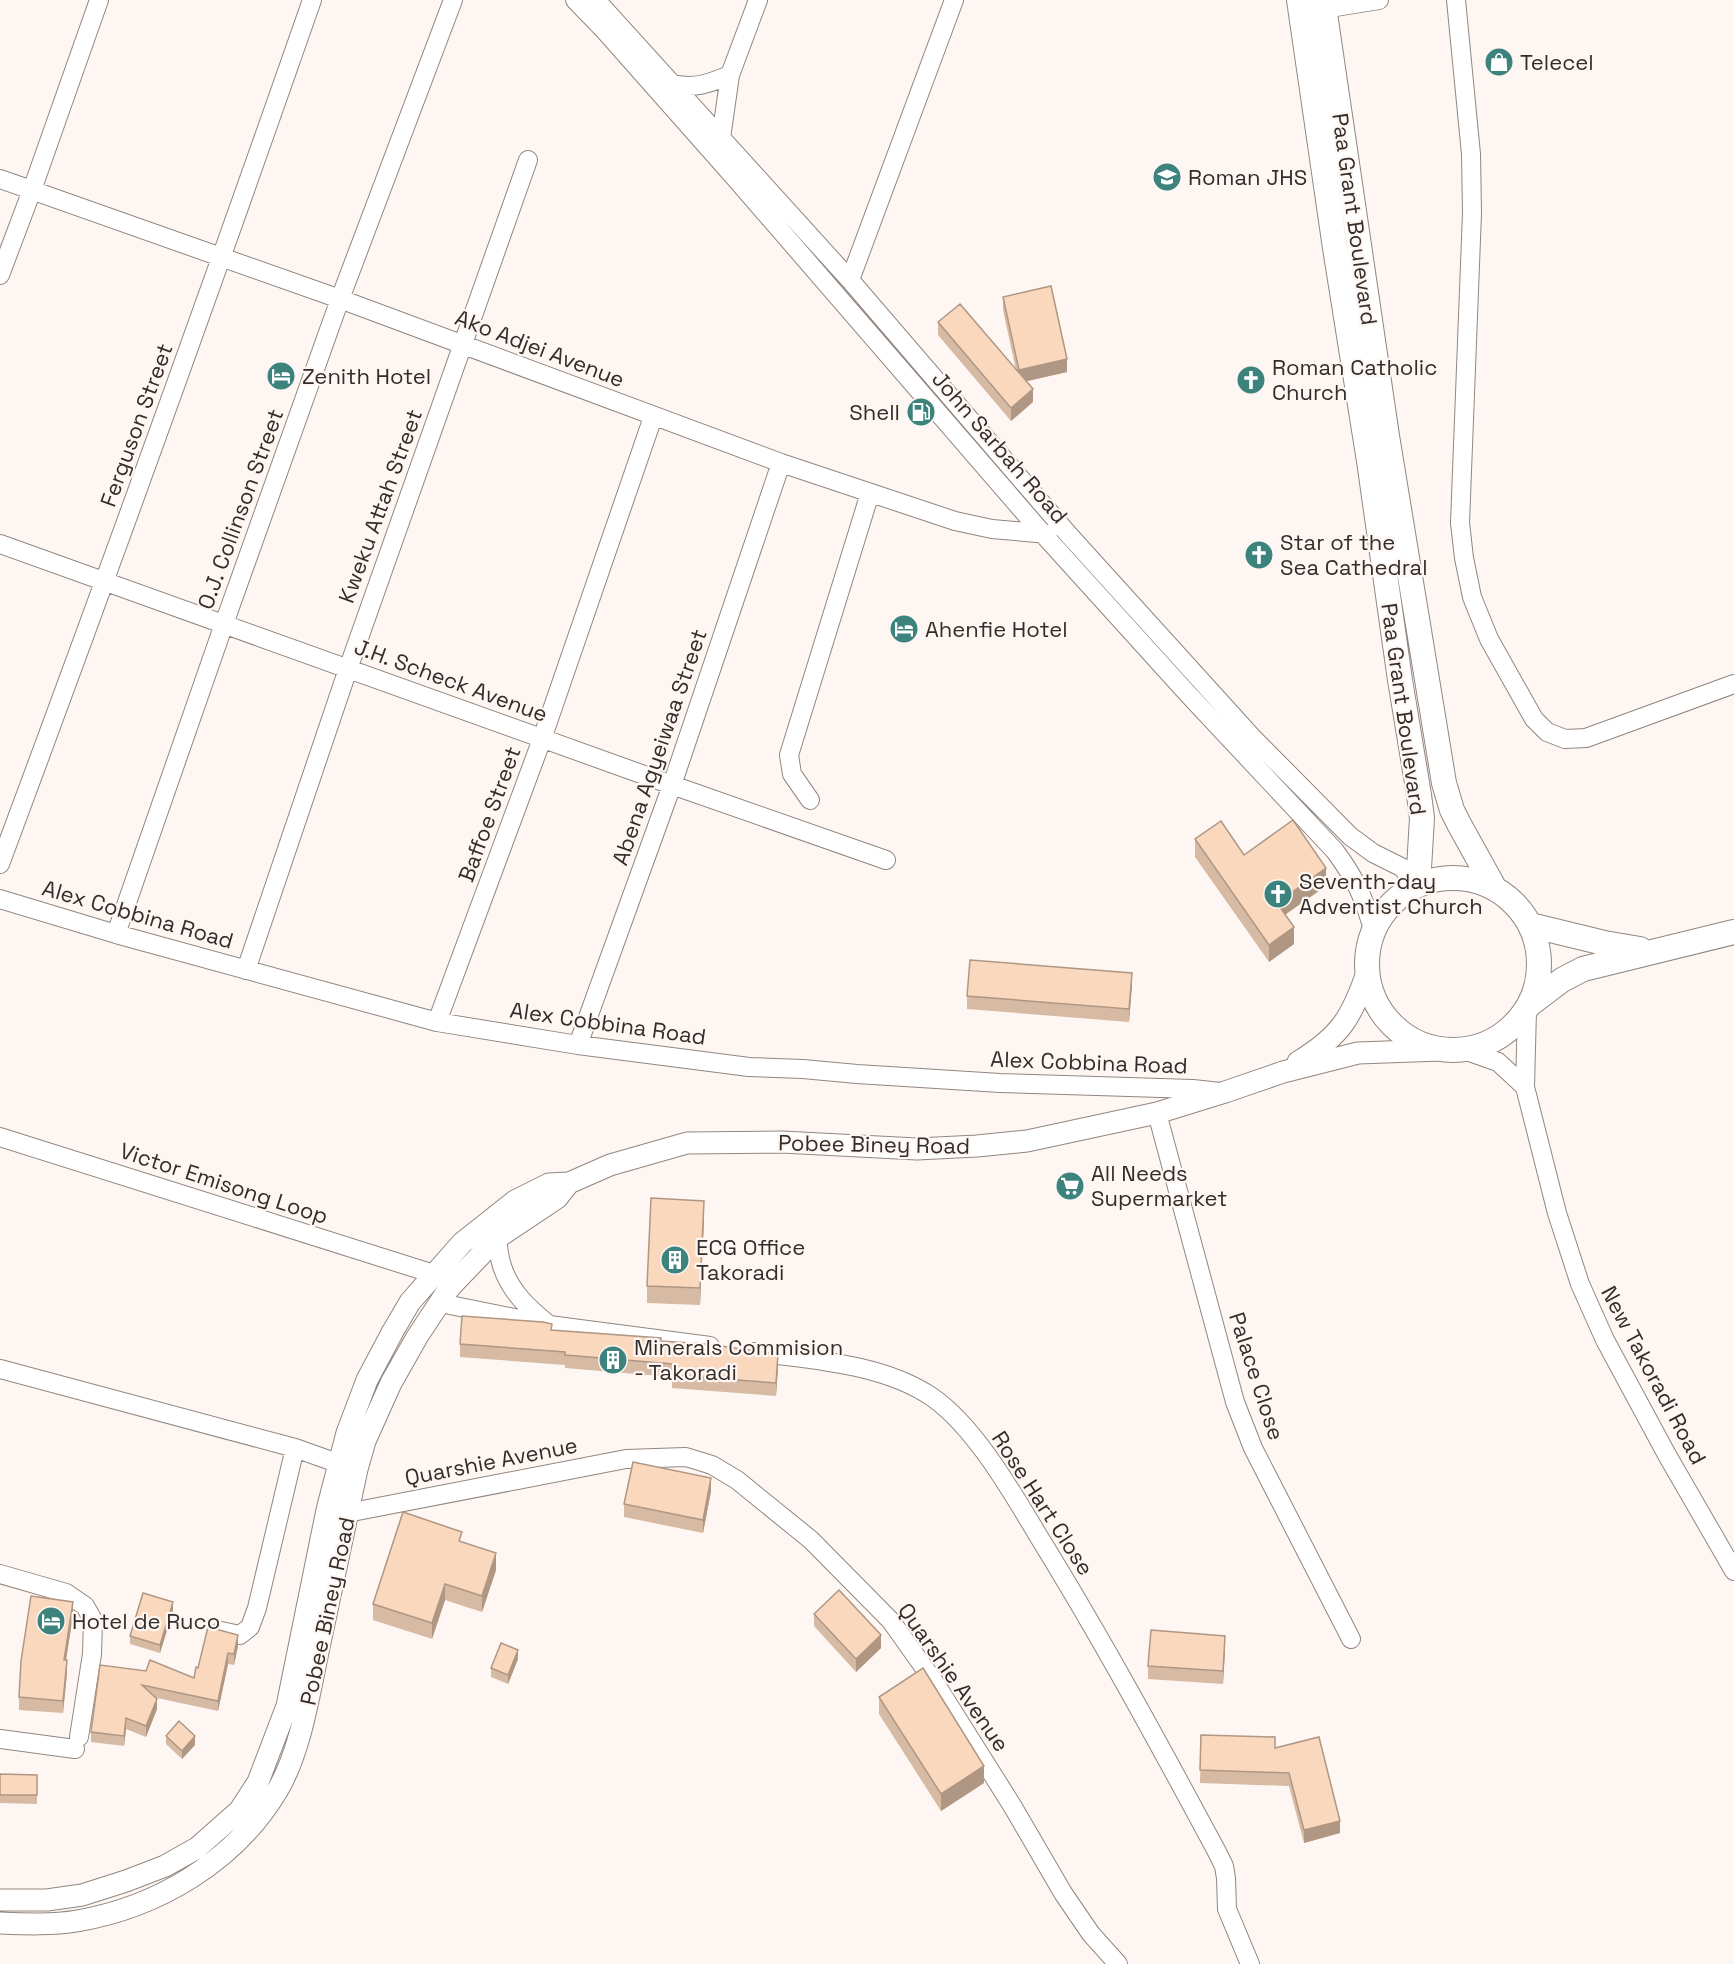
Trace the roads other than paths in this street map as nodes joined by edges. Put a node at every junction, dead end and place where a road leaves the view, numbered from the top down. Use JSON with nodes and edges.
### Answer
{"nodes":[{"id":1,"x":99,"y":0,"type":"edge"},
{"id":2,"x":312,"y":0,"type":"edge"},
{"id":3,"x":453,"y":0,"type":"edge"},
{"id":4,"x":575,"y":0,"type":"edge"},
{"id":5,"x":596,"y":0,"type":"edge"},
{"id":6,"x":759,"y":0,"type":"edge"},
{"id":7,"x":954,"y":0,"type":"edge"},
{"id":8,"x":1379,"y":0,"type":"edge"},
{"id":9,"x":1456,"y":0,"type":"edge"},
{"id":10,"x":1324,"y":4,"type":"edge"},
{"id":11,"x":1300,"y":7,"type":"edge"},
{"id":12,"x":730,"y":75,"type":"junction"},
{"id":13,"x":672,"y":84,"type":"junction"},
{"id":14,"x":721,"y":138,"type":"junction"},
{"id":15,"x":528,"y":160,"type":"dead end"},
{"id":16,"x":0,"y":179,"type":"edge"},
{"id":17,"x":32,"y":190,"type":"junction"},
{"id":18,"x":222,"y":258,"type":"junction"},
{"id":19,"x":0,"y":275,"type":"edge"},
{"id":20,"x":850,"y":280,"type":"junction"},
{"id":21,"x":340,"y":299,"type":"junction"},
{"id":22,"x":463,"y":345,"type":"junction"},
{"id":23,"x":653,"y":417,"type":"junction"},
{"id":24,"x":781,"y":463,"type":"junction"},
{"id":25,"x":870,"y":493,"type":"junction"},
{"id":26,"x":1043,"y":534,"type":"junction"},
{"id":27,"x":1069,"y":535,"type":"junction"},
{"id":28,"x":0,"y":544,"type":"edge"},
{"id":29,"x":105,"y":582,"type":"junction"},
{"id":30,"x":224,"y":624,"type":"junction"},
{"id":31,"x":348,"y":669,"type":"junction"},
{"id":32,"x":1734,"y":684,"type":"edge"},
{"id":33,"x":542,"y":739,"type":"junction"},
{"id":34,"x":672,"y":786,"type":"junction"},
{"id":35,"x":810,"y":800,"type":"dead end"},
{"id":36,"x":886,"y":860,"type":"dead end"},
{"id":37,"x":0,"y":864,"type":"edge"},
{"id":38,"x":1416,"y":886,"type":"junction"},
{"id":39,"x":1495,"y":889,"type":"junction"},
{"id":40,"x":0,"y":899,"type":"edge"},
{"id":41,"x":1530,"y":925,"type":"junction"},
{"id":42,"x":1374,"y":932,"type":"junction"},
{"id":43,"x":1734,"y":932,"type":"edge"},
{"id":44,"x":117,"y":934,"type":"junction"},
{"id":45,"x":1661,"y":950,"type":"junction"},
{"id":46,"x":246,"y":970,"type":"junction"},
{"id":47,"x":1368,"y":970,"type":"junction"},
{"id":48,"x":1528,"y":1007,"type":"junction"},
{"id":49,"x":437,"y":1022,"type":"junction"},
{"id":50,"x":578,"y":1045,"type":"junction"},
{"id":51,"x":1452,"y":1050,"type":"junction"},
{"id":52,"x":1283,"y":1072,"type":"junction"},
{"id":53,"x":1525,"y":1087,"type":"junction"},
{"id":54,"x":1225,"y":1092,"type":"junction"},
{"id":55,"x":1157,"y":1113,"type":"junction"},
{"id":56,"x":0,"y":1137,"type":"edge"},
{"id":57,"x":569,"y":1184,"type":"junction"},
{"id":58,"x":497,"y":1238,"type":"junction"},
{"id":59,"x":434,"y":1274,"type":"junction"},
{"id":60,"x":440,"y":1303,"type":"junction"},
{"id":61,"x":549,"y":1325,"type":"junction"},
{"id":62,"x":0,"y":1369,"type":"edge"},
{"id":63,"x":295,"y":1448,"type":"junction"},
{"id":64,"x":340,"y":1464,"type":"junction"},
{"id":65,"x":347,"y":1513,"type":"junction"},
{"id":66,"x":1734,"y":1571,"type":"edge"},
{"id":67,"x":0,"y":1574,"type":"edge"},
{"id":68,"x":221,"y":1631,"type":"edge"},
{"id":69,"x":1351,"y":1639,"type":"dead end"},
{"id":70,"x":0,"y":1738,"type":"edge"},
{"id":71,"x":0,"y":1900,"type":"edge"},
{"id":72,"x":0,"y":1923,"type":"edge"},
{"id":73,"x":1118,"y":1964,"type":"edge"},
{"id":74,"x":1250,"y":1964,"type":"edge"}],
"edges":[{"from":1,"to":17,"type":"street"},
{"from":2,"to":18,"type":"street","name":"Ferguson Street"},
{"from":3,"to":21,"type":"street","name":"O.J. Collinson Street"},
{"from":4,"to":26,"type":"street","name":"John Sarbah Road"},
{"from":5,"to":13,"type":"street","name":"John Sarbah Road"},
{"from":6,"to":12,"type":"street"},
{"from":7,"to":20,"type":"street"},
{"from":8,"to":10,"type":"street"},
{"from":9,"to":32,"type":"street"},
{"from":10,"to":11,"type":"street"},
{"from":10,"to":39,"type":"main road","name":"Paa Grant Boulevard"},
{"from":11,"to":38,"type":"main road","name":"Paa Grant Boulevard"},
{"from":12,"to":13,"type":"street"},
{"from":12,"to":14,"type":"street"},
{"from":13,"to":14,"type":"street","name":"John Sarbah Road"},
{"from":14,"to":20,"type":"street","name":"John Sarbah Road"},
{"from":15,"to":22,"type":"street","name":"Kweku Attah Street"},
{"from":16,"to":17,"type":"street","name":"Ako Adjei Avenue"},
{"from":17,"to":18,"type":"street","name":"Ako Adjei Avenue"},
{"from":17,"to":19,"type":"street"},
{"from":18,"to":21,"type":"street","name":"Ako Adjei Avenue"},
{"from":18,"to":29,"type":"street","name":"Ferguson Street"},
{"from":20,"to":27,"type":"street","name":"John Sarbah Road"},
{"from":21,"to":22,"type":"street","name":"Ako Adjei Avenue"},
{"from":21,"to":30,"type":"street","name":"O.J. Collinson Street"},
{"from":22,"to":23,"type":"street","name":"Ako Adjei Avenue"},
{"from":22,"to":31,"type":"street","name":"Kweku Attah Street"},
{"from":23,"to":24,"type":"street","name":"Ako Adjei Avenue"},
{"from":23,"to":33,"type":"street","name":"Baffoe Street"},
{"from":24,"to":25,"type":"street","name":"Ako Adjei Avenue"},
{"from":24,"to":34,"type":"street","name":"Abena Agyeiwaa Street"},
{"from":25,"to":26,"type":"street","name":"Ako Adjei Avenue"},
{"from":25,"to":35,"type":"street"},
{"from":26,"to":27,"type":"street","name":"Ako Adjei Avenue"},
{"from":26,"to":42,"type":"street","name":"John Sarbah Road"},
{"from":27,"to":38,"type":"street","name":"John Sarbah Road"},
{"from":28,"to":29,"type":"street","name":"J.H. Scheck Avenue"},
{"from":29,"to":30,"type":"street","name":"J.H. Scheck Avenue"},
{"from":29,"to":37,"type":"street","name":"Ferguson Street"},
{"from":30,"to":31,"type":"street","name":"J.H. Scheck Avenue"},
{"from":30,"to":44,"type":"street","name":"O.J. Collinson Street"},
{"from":31,"to":33,"type":"street","name":"J.H. Scheck Avenue"},
{"from":31,"to":46,"type":"street","name":"Kweku Attah Street"},
{"from":33,"to":34,"type":"street","name":"J.H. Scheck Avenue"},
{"from":33,"to":49,"type":"street","name":"Baffoe Street"},
{"from":34,"to":36,"type":"street","name":"J.H. Scheck Avenue"},
{"from":34,"to":50,"type":"street","name":"Abena Agyeiwaa Street"},
{"from":38,"to":39,"type":"main road"},
{"from":38,"to":42,"type":"main road"},
{"from":39,"to":41,"type":"main road"},
{"from":40,"to":44,"type":"street","name":"Alex Cobbina Road"},
{"from":41,"to":45,"type":"main road"},
{"from":41,"to":48,"type":"main road"},
{"from":42,"to":47,"type":"main road"},
{"from":43,"to":45,"type":"main road"},
{"from":44,"to":46,"type":"street","name":"Alex Cobbina Road"},
{"from":45,"to":48,"type":"main road"},
{"from":46,"to":49,"type":"street","name":"Alex Cobbina Road"},
{"from":47,"to":51,"type":"main road"},
{"from":47,"to":52,"type":"street"},
{"from":48,"to":51,"type":"main road"},
{"from":48,"to":53,"type":"street","name":"New Takoradi Road"},
{"from":49,"to":50,"type":"street","name":"Alex Cobbina Road"},
{"from":50,"to":54,"type":"street","name":"Alex Cobbina Road"},
{"from":51,"to":52,"type":"street"},
{"from":51,"to":53,"type":"street"},
{"from":52,"to":54,"type":"street","name":"Pobee Biney Road"},
{"from":53,"to":66,"type":"street","name":"New Takoradi Road"},
{"from":54,"to":55,"type":"street","name":"Pobee Biney Road"},
{"from":55,"to":57,"type":"street","name":"Pobee Biney Road"},
{"from":55,"to":69,"type":"street","name":"Palace Close"},
{"from":56,"to":59,"type":"street","name":"Victor Emisong Loop"},
{"from":57,"to":58,"type":"street","name":"Pobee Biney Road"},
{"from":57,"to":59,"type":"street","name":"Pobee Biney Road"},
{"from":58,"to":60,"type":"street","name":"Pobee Biney Road"},
{"from":58,"to":61,"type":"street"},
{"from":59,"to":64,"type":"street","name":"Pobee Biney Road"},
{"from":60,"to":61,"type":"street","name":"Rose Hart Close"},
{"from":60,"to":65,"type":"street","name":"Pobee Biney Road"},
{"from":61,"to":74,"type":"street","name":"Rose Hart Close"},
{"from":62,"to":63,"type":"street"},
{"from":63,"to":64,"type":"street"},
{"from":63,"to":68,"type":"street"},
{"from":64,"to":71,"type":"street","name":"Pobee Biney Road"},
{"from":65,"to":72,"type":"street","name":"Pobee Biney Road"},
{"from":65,"to":73,"type":"street","name":"Quarshie Avenue"},
{"from":67,"to":70,"type":"street"}]}
